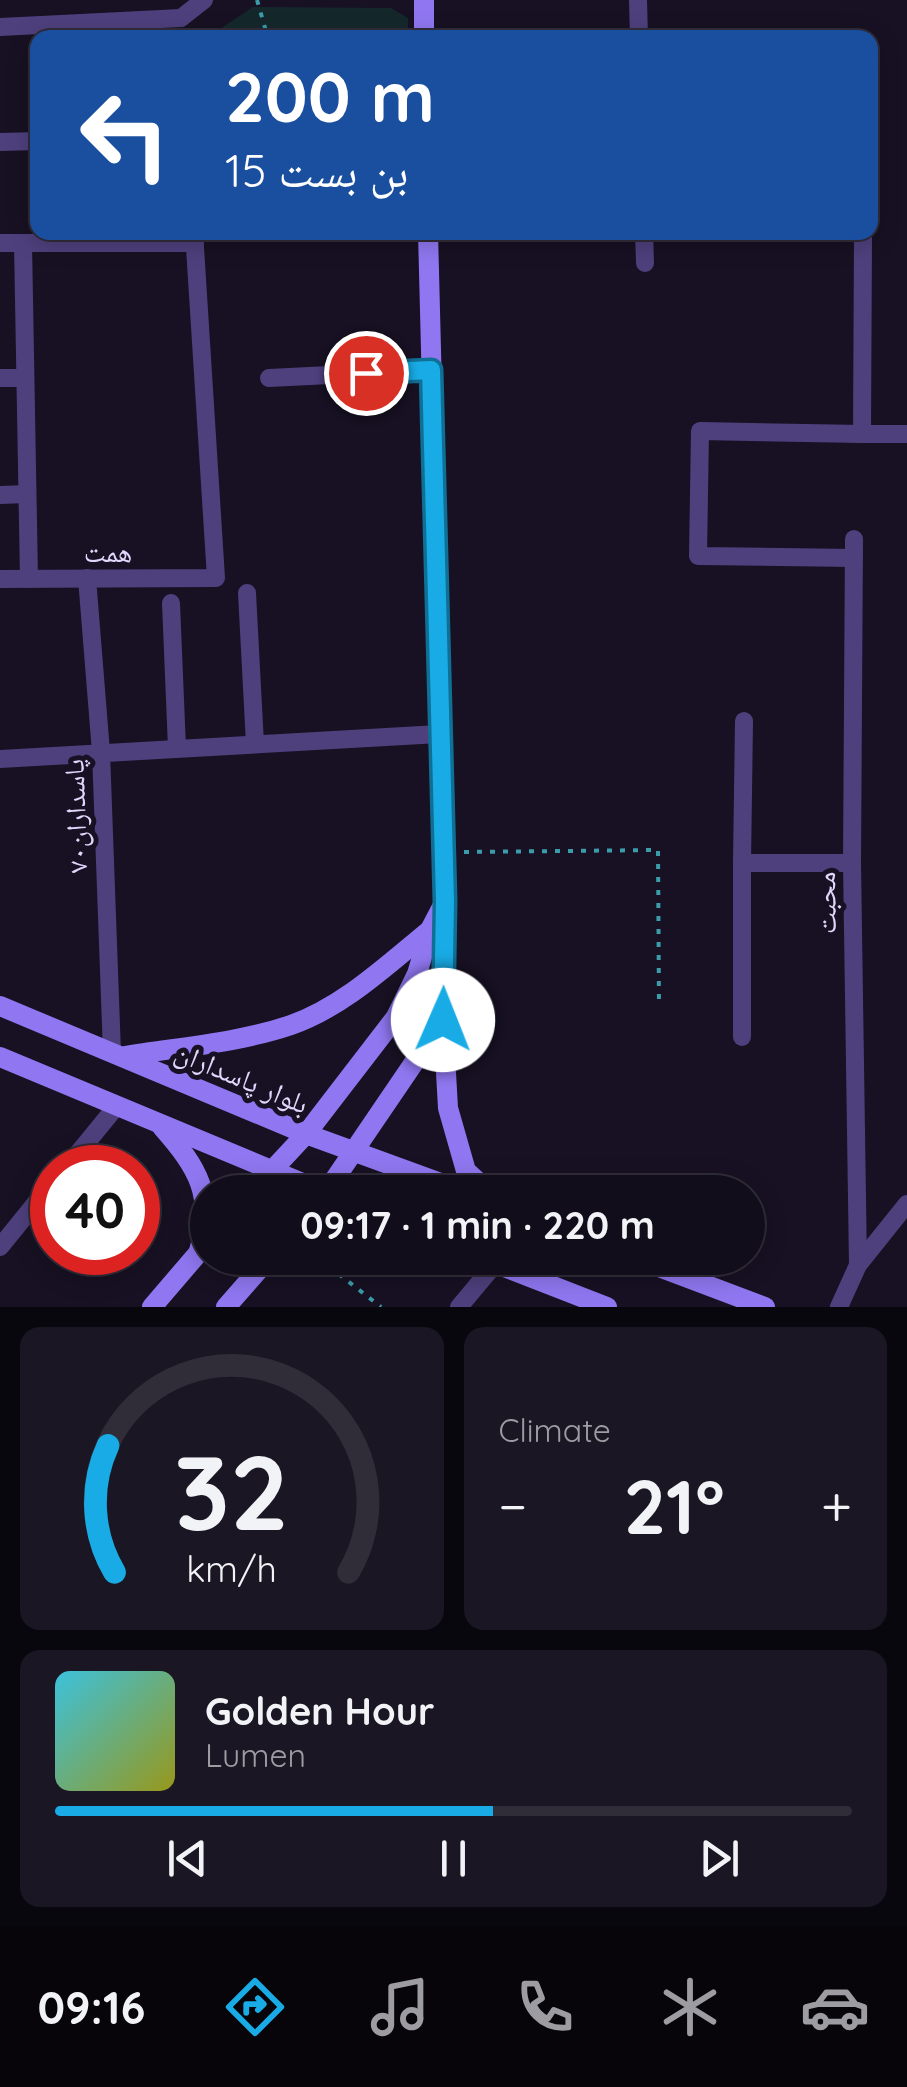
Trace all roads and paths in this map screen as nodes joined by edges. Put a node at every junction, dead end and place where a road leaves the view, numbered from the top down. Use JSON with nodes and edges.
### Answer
{"nodes":[{"id":1,"x":204,"y":0,"type":"edge"},
{"id":2,"x":257,"y":0,"type":"edge"},
{"id":3,"x":424,"y":0,"type":"edge"},
{"id":4,"x":638,"y":0,"type":"edge"},
{"id":5,"x":0,"y":27,"type":"edge"},
{"id":6,"x":182,"y":28,"type":"edge"},
{"id":7,"x":266,"y":30,"type":"edge"},
{"id":8,"x":424,"y":30,"type":"edge"},
{"id":9,"x":639,"y":30,"type":"edge"},
{"id":10,"x":30,"y":141,"type":"edge"},
{"id":11,"x":0,"y":142,"type":"edge"},
{"id":12,"x":109,"y":240,"type":"edge"},
{"id":13,"x":195,"y":240,"type":"edge"},
{"id":14,"x":428,"y":240,"type":"edge"},
{"id":15,"x":644,"y":240,"type":"edge"},
{"id":16,"x":863,"y":240,"type":"edge"},
{"id":17,"x":0,"y":242,"type":"edge"},
{"id":18,"x":23,"y":242,"type":"junction"},
{"id":19,"x":645,"y":263,"type":"dead end"},
{"id":20,"x":431,"y":370,"type":"junction"},
{"id":21,"x":0,"y":378,"type":"edge"},
{"id":22,"x":25,"y":378,"type":"junction"},
{"id":23,"x":269,"y":378,"type":"dead end"},
{"id":24,"x":862,"y":434,"type":"junction"},
{"id":25,"x":907,"y":434,"type":"edge"},
{"id":26,"x":27,"y":494,"type":"junction"},
{"id":27,"x":0,"y":495,"type":"edge"},
{"id":28,"x":87,"y":578,"type":"junction"},
{"id":29,"x":0,"y":579,"type":"edge"},
{"id":30,"x":28,"y":579,"type":"junction"},
{"id":31,"x":247,"y":593,"type":"dead end"},
{"id":32,"x":171,"y":603,"type":"dead end"},
{"id":33,"x":744,"y":720,"type":"dead end"},
{"id":34,"x":439,"y":734,"type":"junction"},
{"id":35,"x":255,"y":744,"type":"junction"},
{"id":36,"x":177,"y":748,"type":"junction"},
{"id":37,"x":100,"y":752,"type":"junction"},
{"id":38,"x":0,"y":759,"type":"edge"},
{"id":39,"x":443,"y":852,"type":"junction"},
{"id":40,"x":742,"y":863,"type":"junction"},
{"id":41,"x":852,"y":863,"type":"junction"},
{"id":42,"x":445,"y":901,"type":"junction"},
{"id":43,"x":430,"y":930,"type":"junction"},
{"id":44,"x":0,"y":1006,"type":"edge"},
{"id":45,"x":658,"y":1007,"type":"dead end"},
{"id":46,"x":443,"y":1020,"type":"junction"},
{"id":47,"x":742,"y":1037,"type":"dead end"},
{"id":48,"x":117,"y":1054,"type":"junction"},
{"id":49,"x":0,"y":1057,"type":"edge"},
{"id":50,"x":115,"y":1108,"type":"junction"},
{"id":51,"x":161,"y":1125,"type":"junction"},
{"id":52,"x":306,"y":1134,"type":"junction"},
{"id":53,"x":85,"y":1145,"type":"edge"},
{"id":54,"x":357,"y":1150,"type":"junction"},
{"id":55,"x":273,"y":1169,"type":"junction"},
{"id":56,"x":198,"y":1175,"type":"edge"},
{"id":57,"x":268,"y":1175,"type":"edge"},
{"id":58,"x":287,"y":1175,"type":"edge"},
{"id":59,"x":338,"y":1175,"type":"edge"},
{"id":60,"x":421,"y":1175,"type":"edge"},
{"id":61,"x":470,"y":1175,"type":"edge"},
{"id":62,"x":907,"y":1204,"type":"edge"},
{"id":63,"x":30,"y":1210,"type":"edge"},
{"id":64,"x":0,"y":1247,"type":"edge"},
{"id":65,"x":190,"y":1263,"type":"edge"},
{"id":66,"x":858,"y":1265,"type":"junction"},
{"id":67,"x":254,"y":1275,"type":"edge"},
{"id":68,"x":340,"y":1275,"type":"edge"},
{"id":69,"x":479,"y":1275,"type":"edge"},
{"id":70,"x":526,"y":1275,"type":"edge"},
{"id":71,"x":680,"y":1275,"type":"edge"},
{"id":72,"x":152,"y":1307,"type":"edge"},
{"id":73,"x":226,"y":1307,"type":"edge"},
{"id":74,"x":380,"y":1307,"type":"edge"},
{"id":75,"x":459,"y":1307,"type":"edge"},
{"id":76,"x":607,"y":1307,"type":"edge"},
{"id":77,"x":765,"y":1307,"type":"edge"},
{"id":78,"x":839,"y":1307,"type":"edge"}],
"edges":[{"from":1,"to":6,"type":"street"},
{"from":2,"to":7,"type":"path"},
{"from":3,"to":8,"type":"street"},
{"from":4,"to":9,"type":"street"},
{"from":5,"to":6,"type":"street"},
{"from":10,"to":11,"type":"street"},
{"from":12,"to":18,"type":"street"},
{"from":13,"to":28,"type":"street","name":"همت"},
{"from":14,"to":20,"type":"street"},
{"from":15,"to":19,"type":"street"},
{"from":16,"to":24,"type":"street"},
{"from":17,"to":18,"type":"street"},
{"from":18,"to":22,"type":"street"},
{"from":20,"to":23,"type":"street"},
{"from":20,"to":34,"type":"street"},
{"from":21,"to":22,"type":"street"},
{"from":22,"to":26,"type":"street"},
{"from":24,"to":25,"type":"street"},
{"from":24,"to":41,"type":"street","name":"محبت"},
{"from":26,"to":27,"type":"street"},
{"from":26,"to":30,"type":"street"},
{"from":28,"to":30,"type":"street","name":"همت"},
{"from":28,"to":37,"type":"street","name":"پاسداران۷۰"},
{"from":29,"to":30,"type":"street","name":"همت"},
{"from":31,"to":35,"type":"street"},
{"from":32,"to":36,"type":"street"},
{"from":33,"to":40,"type":"street"},
{"from":34,"to":35,"type":"street"},
{"from":34,"to":39,"type":"street"},
{"from":35,"to":36,"type":"street"},
{"from":36,"to":37,"type":"street"},
{"from":37,"to":38,"type":"street"},
{"from":37,"to":48,"type":"street","name":"پاسداران۷۰"},
{"from":39,"to":42,"type":"street"},
{"from":39,"to":45,"type":"path"},
{"from":40,"to":41,"type":"street"},
{"from":40,"to":47,"type":"street"},
{"from":41,"to":66,"type":"street","name":"محبت"},
{"from":42,"to":43,"type":"street"},
{"from":42,"to":46,"type":"street"},
{"from":43,"to":48,"type":"street"},
{"from":43,"to":52,"type":"street"},
{"from":44,"to":48,"type":"street","name":"بلوار پاسداران"},
{"from":46,"to":54,"type":"street"},
{"from":46,"to":61,"type":"street"},
{"from":48,"to":52,"type":"street","name":"بلوار پاسداران"},
{"from":49,"to":50,"type":"street"},
{"from":50,"to":51,"type":"street"},
{"from":50,"to":53,"type":"street"},
{"from":51,"to":55,"type":"street"},
{"from":51,"to":56,"type":"street"},
{"from":52,"to":54,"type":"street","name":"بلوار پاسداران"},
{"from":52,"to":55,"type":"street"},
{"from":54,"to":59,"type":"street"},
{"from":54,"to":60,"type":"street","name":"بلوار پاسداران"},
{"from":55,"to":57,"type":"street"},
{"from":55,"to":58,"type":"street"},
{"from":62,"to":66,"type":"street"},
{"from":63,"to":64,"type":"street"},
{"from":65,"to":72,"type":"street"},
{"from":66,"to":78,"type":"street"},
{"from":67,"to":73,"type":"street"},
{"from":68,"to":74,"type":"path"},
{"from":69,"to":75,"type":"street"},
{"from":70,"to":76,"type":"street"},
{"from":71,"to":77,"type":"street"}]}
